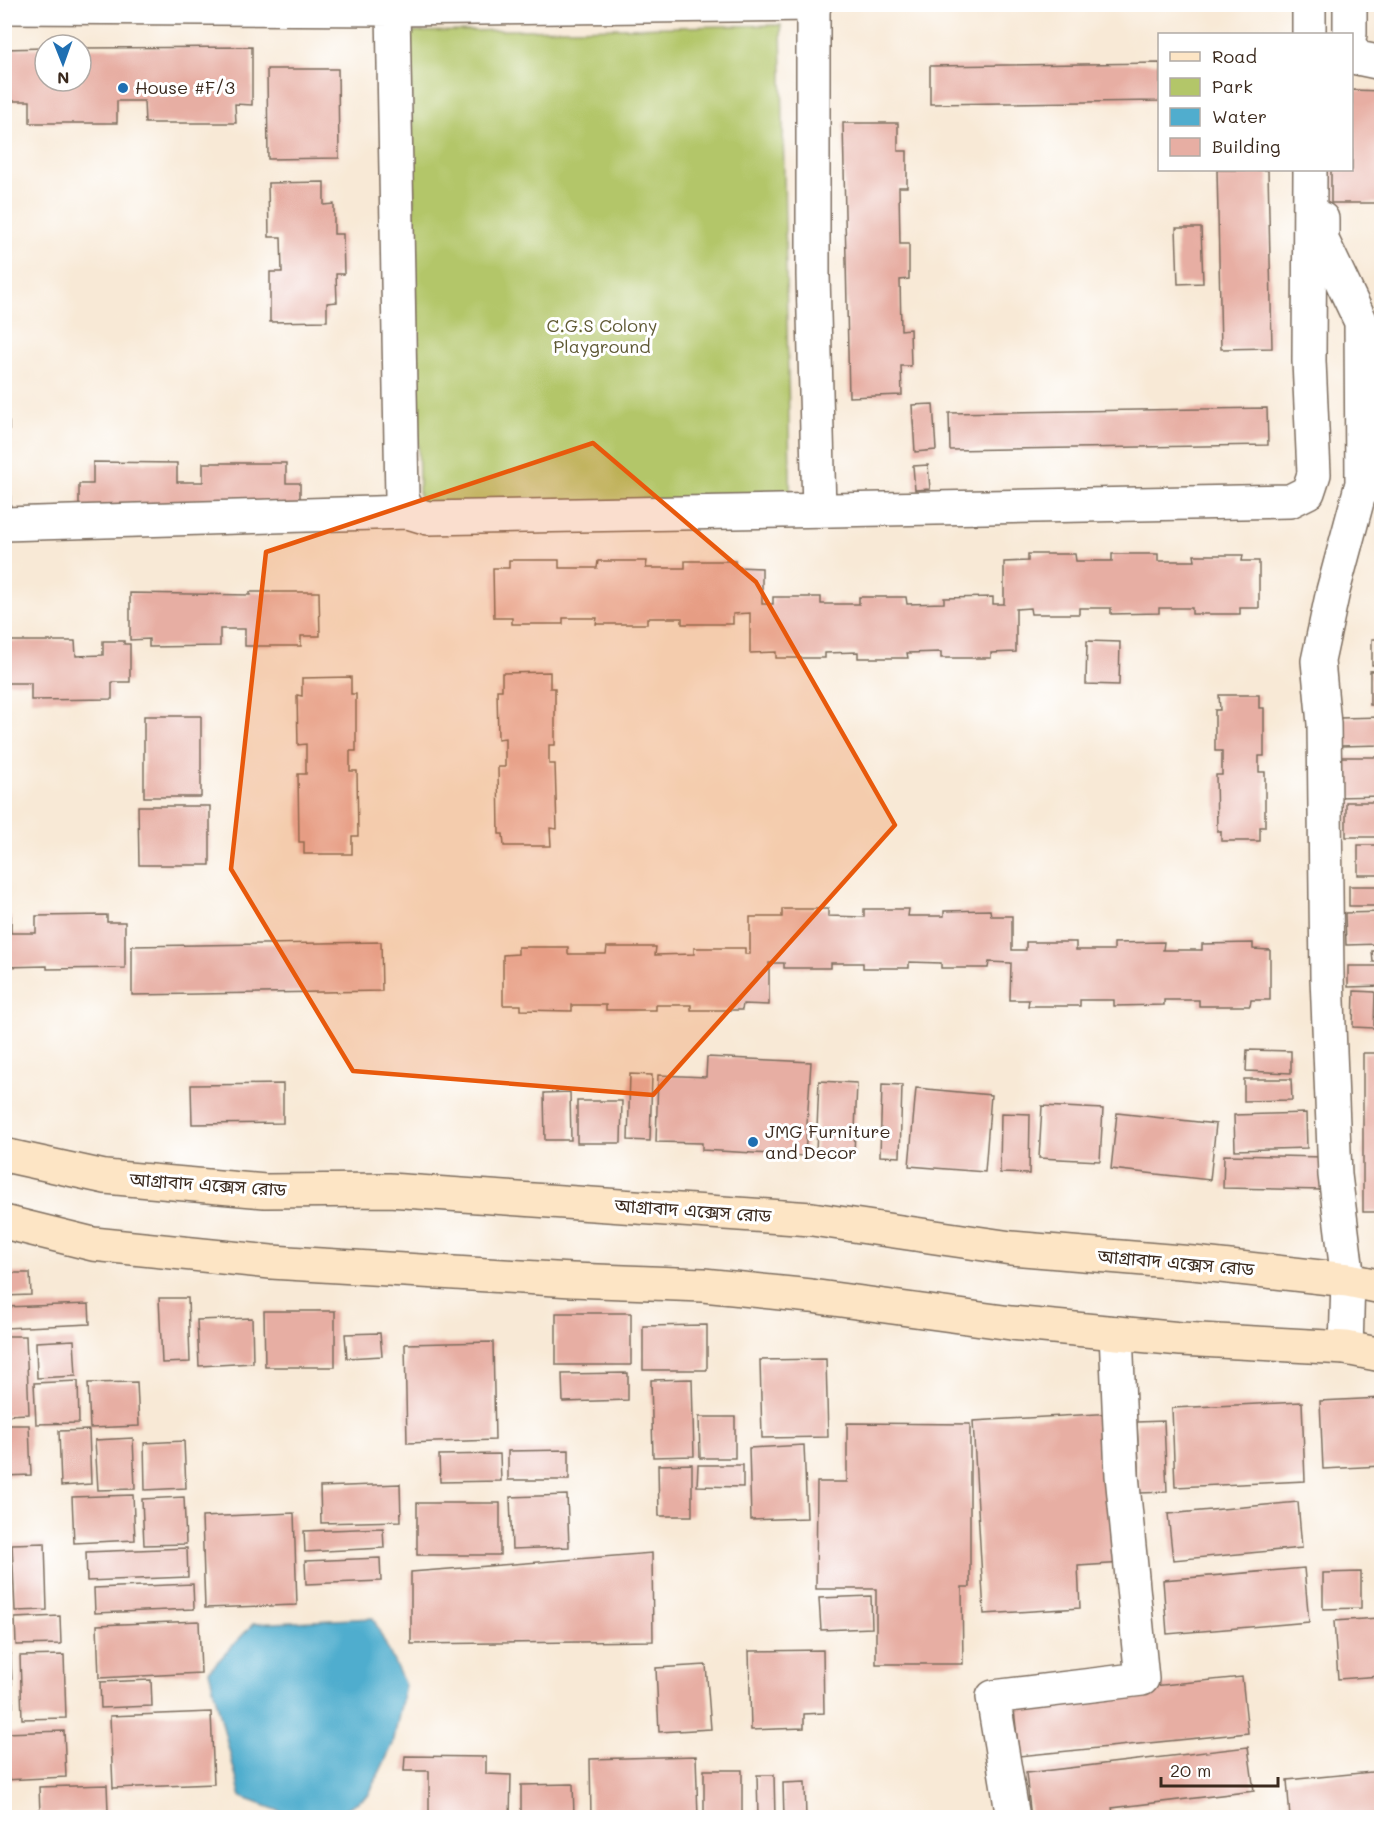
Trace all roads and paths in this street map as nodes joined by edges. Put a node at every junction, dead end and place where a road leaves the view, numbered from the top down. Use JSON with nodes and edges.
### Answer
{"nodes":[{"id":1,"x":814,"y":4,"type":"edge"},
{"id":2,"x":1309,"y":4,"type":"edge"},
{"id":3,"x":1350,"y":4,"type":"edge"},
{"id":4,"x":4,"y":7,"type":"edge"},
{"id":5,"x":393,"y":7,"type":"edge"},
{"id":6,"x":1309,"y":33,"type":"edge"},
{"id":7,"x":1360,"y":54,"type":"edge"},
{"id":8,"x":1310,"y":171,"type":"edge"},
{"id":9,"x":1322,"y":171,"type":"edge"},
{"id":10,"x":819,"y":510,"type":"junction"},
{"id":11,"x":408,"y":512,"type":"junction"},
{"id":12,"x":4,"y":524,"type":"edge"},
{"id":13,"x":4,"y":1155,"type":"edge"},
{"id":14,"x":4,"y":1222,"type":"edge"},
{"id":15,"x":1348,"y":1280,"type":"junction"},
{"id":16,"x":1382,"y":1287,"type":"edge"},
{"id":17,"x":1116,"y":1333,"type":"junction"},
{"id":18,"x":1346,"y":1348,"type":"junction"},
{"id":19,"x":1382,"y":1355,"type":"edge"},
{"id":20,"x":1013,"y":1818,"type":"edge"}],
"edges":[{"from":1,"to":5,"type":"street"},
{"from":1,"to":10,"type":"street"},
{"from":2,"to":6,"type":"street"},
{"from":3,"to":7,"type":"street"},
{"from":4,"to":5,"type":"street"},
{"from":5,"to":11,"type":"street"},
{"from":8,"to":10,"type":"street"},
{"from":9,"to":15,"type":"street"},
{"from":10,"to":11,"type":"street"},
{"from":11,"to":12,"type":"street"},
{"from":13,"to":15,"type":"main road","name":"আগ্রাবাদ এক্সেস রোড"},
{"from":14,"to":17,"type":"main road"},
{"from":15,"to":16,"type":"main road","name":"আগ্রাবাদ এক্সেস রোড"},
{"from":15,"to":18,"type":"street"},
{"from":17,"to":18,"type":"main road"},
{"from":17,"to":20,"type":"street"},
{"from":18,"to":19,"type":"main road"}]}
